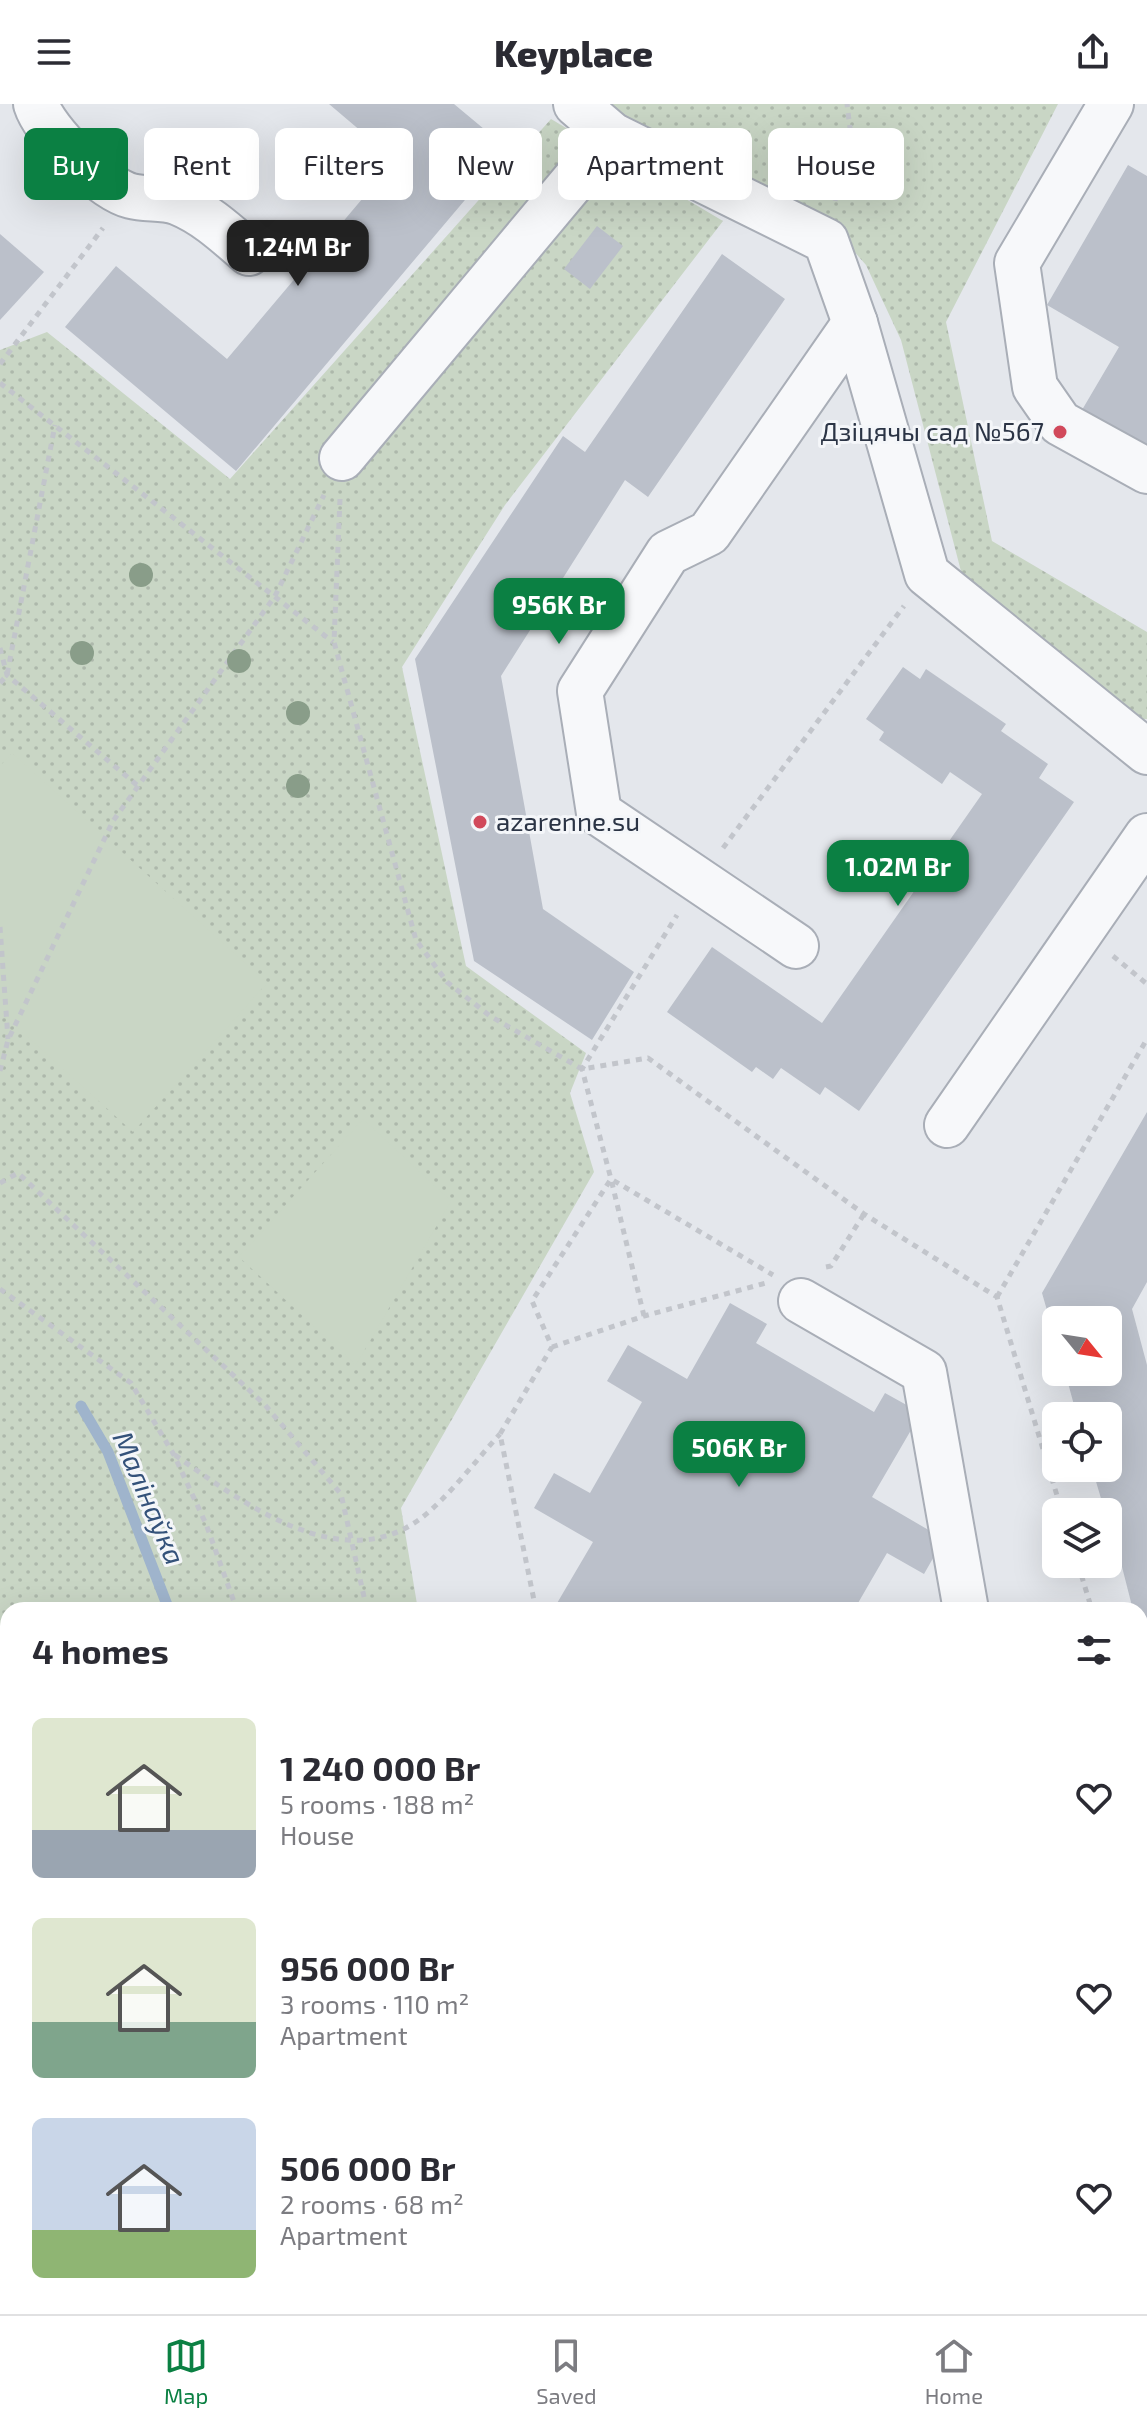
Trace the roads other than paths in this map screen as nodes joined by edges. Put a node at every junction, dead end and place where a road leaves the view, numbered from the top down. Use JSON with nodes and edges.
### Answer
{"nodes":[{"id":1,"x":36,"y":104,"type":"edge"},
{"id":2,"x":576,"y":104,"type":"edge"},
{"id":3,"x":1111,"y":104,"type":"edge"},
{"id":4,"x":604,"y":128,"type":"edge"},
{"id":5,"x":558,"y":200,"type":"edge"},
{"id":6,"x":743,"y":200,"type":"edge"},
{"id":7,"x":249,"y":253,"type":"dead end"},
{"id":8,"x":855,"y":323,"type":"junction"},
{"id":9,"x":342,"y":458,"type":"road end"},
{"id":10,"x":1147,"y":471,"type":"edge"},
{"id":11,"x":1147,"y":752,"type":"edge"},
{"id":12,"x":1147,"y":836,"type":"edge"},
{"id":13,"x":796,"y":946,"type":"dead end"},
{"id":14,"x":947,"y":1125,"type":"dead end"},
{"id":15,"x":811,"y":1284,"type":"road end"},
{"id":16,"x":965,"y":1602,"type":"edge"}],
"edges":[{"from":1,"to":7,"type":"lane"},
{"from":2,"to":4,"type":"lane"},
{"from":3,"to":10,"type":"lane"},
{"from":5,"to":9,"type":"lane"},
{"from":6,"to":8,"type":"lane"},
{"from":8,"to":11,"type":"lane"},
{"from":8,"to":13,"type":"lane"},
{"from":12,"to":14,"type":"lane"},
{"from":15,"to":16,"type":"lane"}]}
